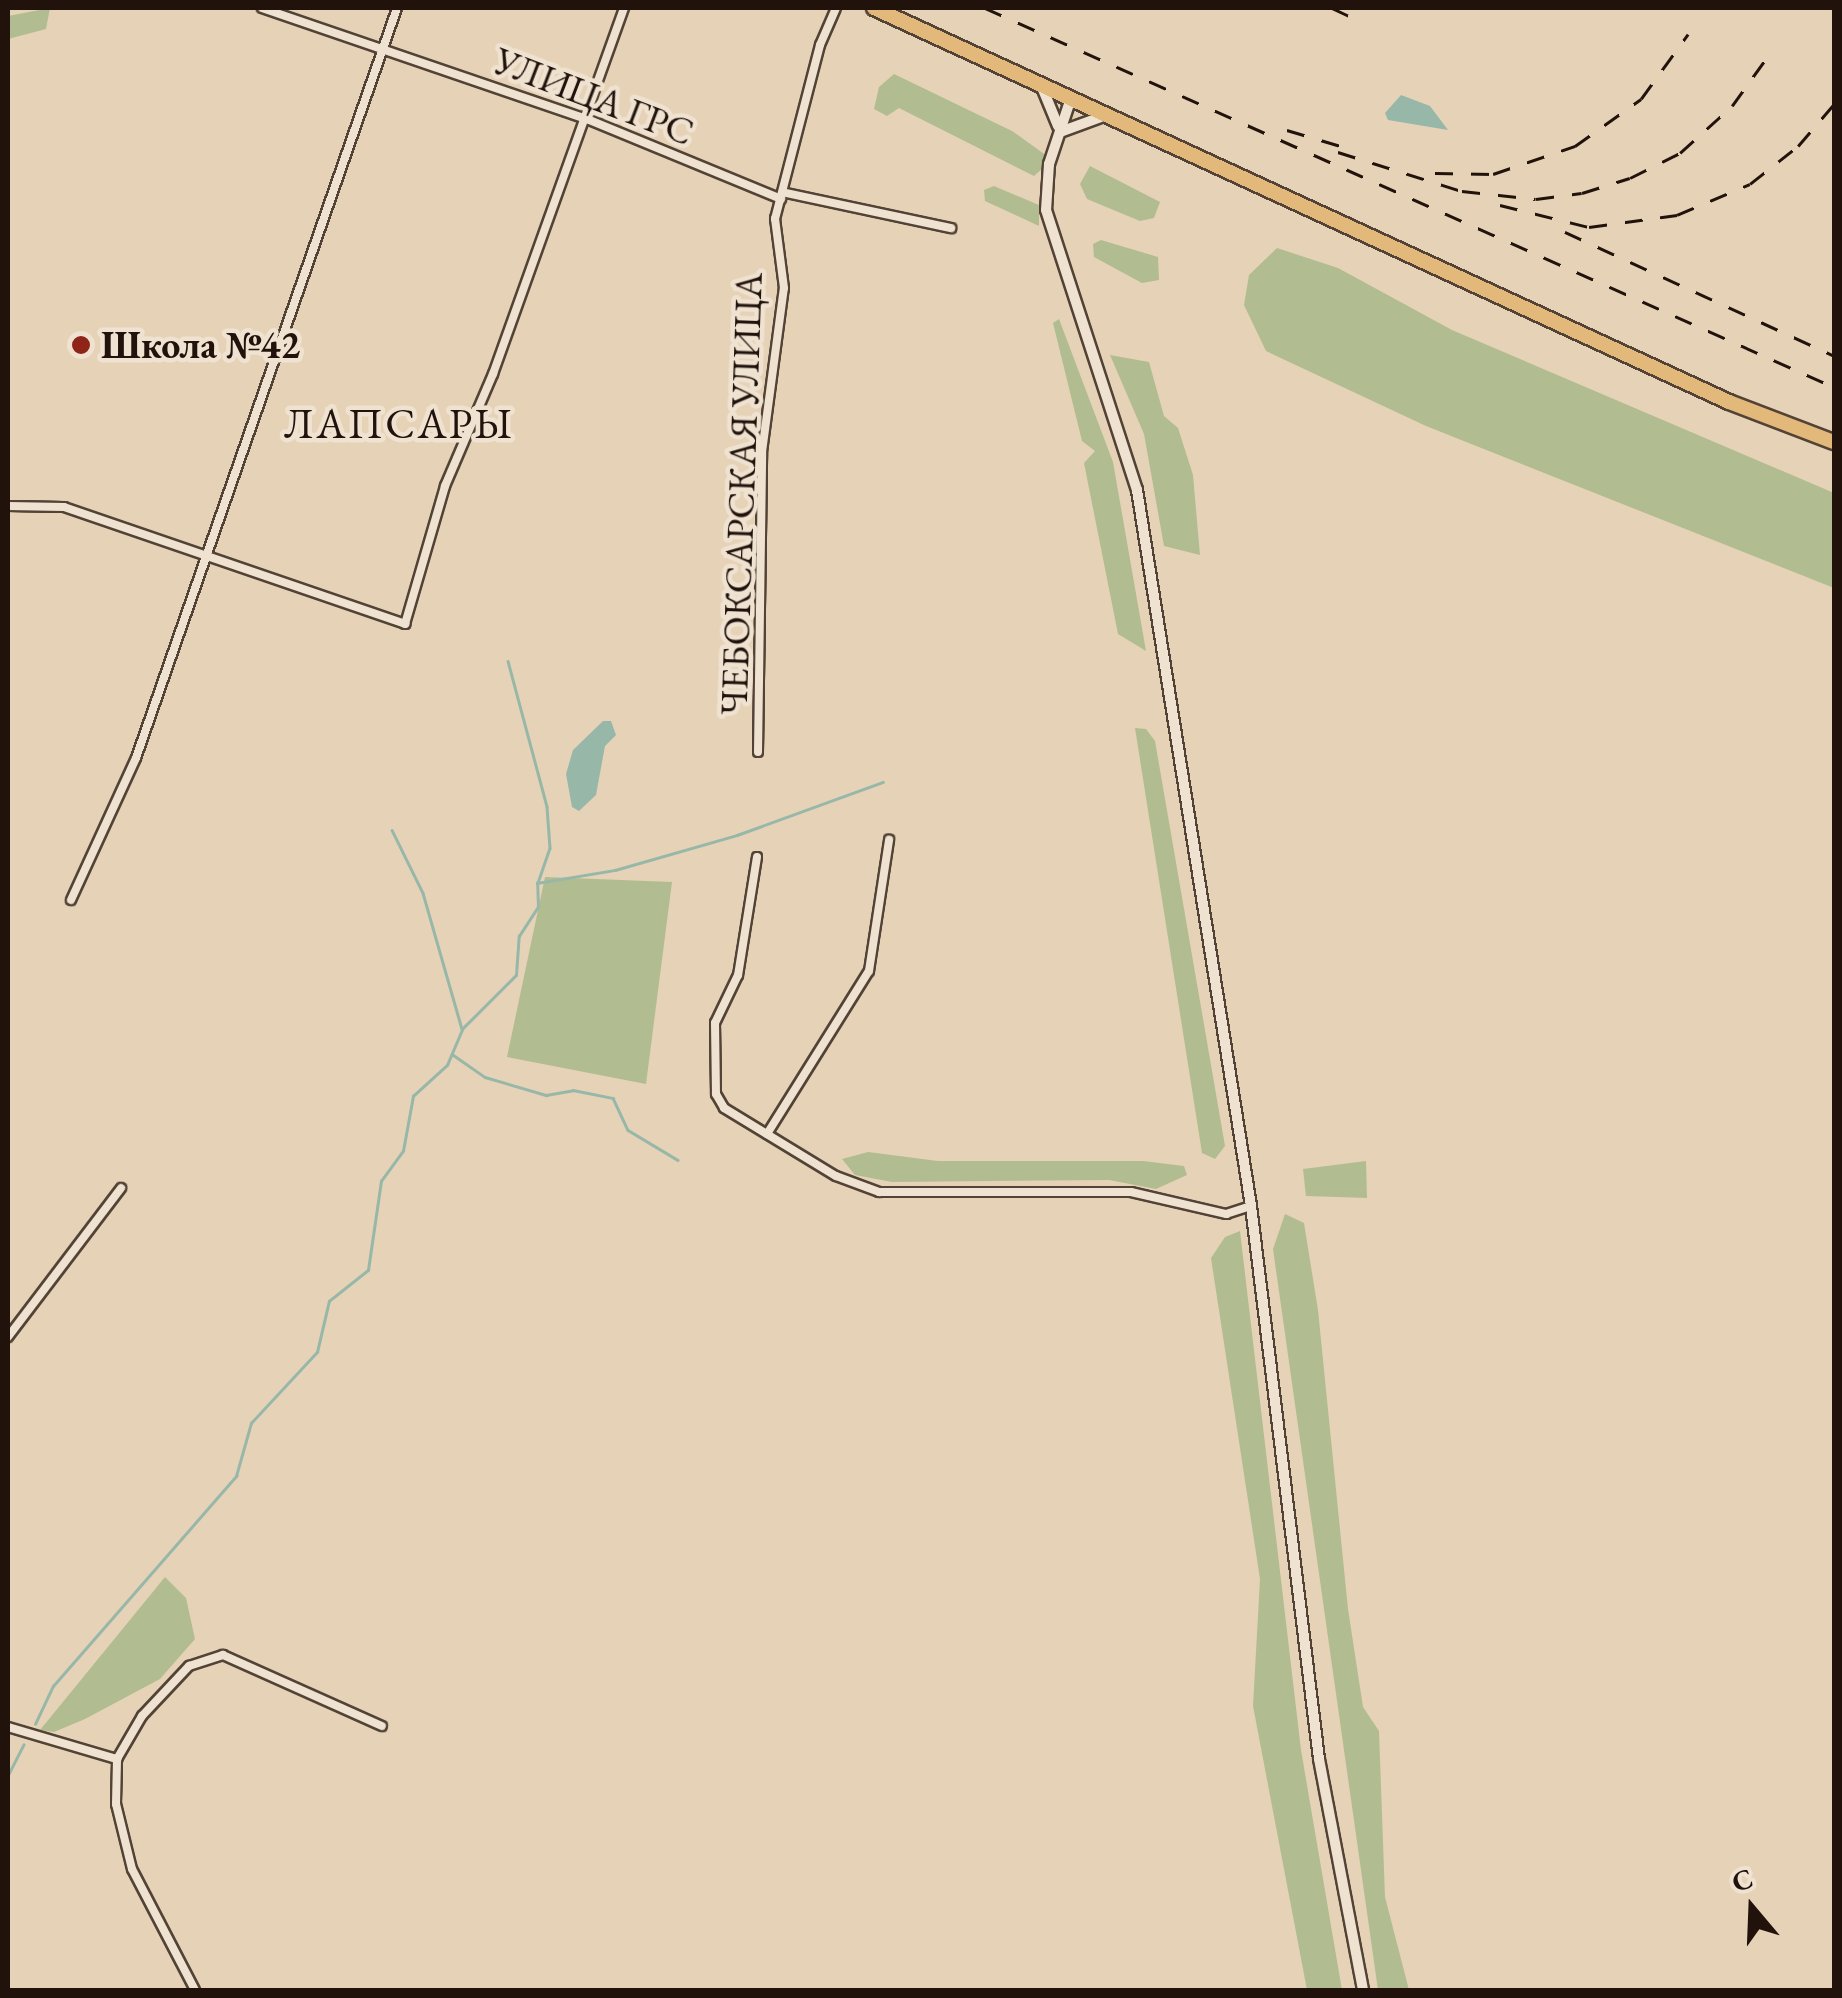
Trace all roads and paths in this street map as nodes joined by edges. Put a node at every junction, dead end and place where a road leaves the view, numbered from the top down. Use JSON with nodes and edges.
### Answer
{"nodes":[{"id":1,"x":262,"y":8,"type":"edge"},
{"id":2,"x":397,"y":8,"type":"edge"},
{"id":3,"x":624,"y":8,"type":"edge"},
{"id":4,"x":836,"y":8,"type":"edge"},
{"id":5,"x":874,"y":8,"type":"edge"},
{"id":6,"x":386,"y":46,"type":"junction"},
{"id":7,"x":1040,"y":84,"type":"junction"},
{"id":8,"x":1071,"y":98,"type":"junction"},
{"id":9,"x":1109,"y":116,"type":"junction"},
{"id":10,"x":587,"y":119,"type":"junction"},
{"id":11,"x":1059,"y":132,"type":"junction"},
{"id":12,"x":783,"y":196,"type":"junction"},
{"id":13,"x":950,"y":228,"type":"dead end"},
{"id":14,"x":1834,"y":442,"type":"edge"},
{"id":15,"x":8,"y":506,"type":"edge"},
{"id":16,"x":205,"y":558,"type":"junction"},
{"id":17,"x":758,"y":752,"type":"dead end"},
{"id":18,"x":889,"y":840,"type":"dead end"},
{"id":19,"x":757,"y":857,"type":"dead end"},
{"id":20,"x":72,"y":900,"type":"dead end"},
{"id":21,"x":767,"y":1134,"type":"junction"},
{"id":22,"x":121,"y":1188,"type":"dead end"},
{"id":23,"x":1251,"y":1206,"type":"junction"},
{"id":24,"x":8,"y":1337,"type":"edge"},
{"id":25,"x":382,"y":1726,"type":"dead end"},
{"id":26,"x":8,"y":1727,"type":"edge"},
{"id":27,"x":117,"y":1760,"type":"junction"},
{"id":28,"x":195,"y":1990,"type":"edge"},
{"id":29,"x":1363,"y":1990,"type":"edge"}],
"edges":[{"from":1,"to":6,"type":"street","name":"УЛИЦА ГРС"},
{"from":2,"to":6,"type":"street"},
{"from":3,"to":10,"type":"street"},
{"from":4,"to":12,"type":"street","name":"ЧЕБОКСАРСКАЯ УЛИЦА"},
{"from":5,"to":7,"type":"highway"},
{"from":6,"to":10,"type":"street","name":"УЛИЦА ГРС"},
{"from":6,"to":16,"type":"street"},
{"from":7,"to":8,"type":"highway"},
{"from":7,"to":11,"type":"street"},
{"from":8,"to":9,"type":"highway"},
{"from":8,"to":11,"type":"street"},
{"from":9,"to":11,"type":"street"},
{"from":9,"to":14,"type":"highway"},
{"from":10,"to":12,"type":"street","name":"УЛИЦА ГРС"},
{"from":10,"to":16,"type":"street"},
{"from":11,"to":23,"type":"street"},
{"from":12,"to":13,"type":"street","name":"УЛИЦА ГРС"},
{"from":12,"to":17,"type":"street","name":"ЧЕБОКСАРСКАЯ УЛИЦА"},
{"from":15,"to":16,"type":"street"},
{"from":16,"to":20,"type":"street"},
{"from":18,"to":21,"type":"street"},
{"from":19,"to":21,"type":"street"},
{"from":21,"to":23,"type":"street"},
{"from":22,"to":24,"type":"street"},
{"from":23,"to":29,"type":"street"},
{"from":25,"to":27,"type":"street"},
{"from":26,"to":27,"type":"street"},
{"from":27,"to":28,"type":"street"}]}
